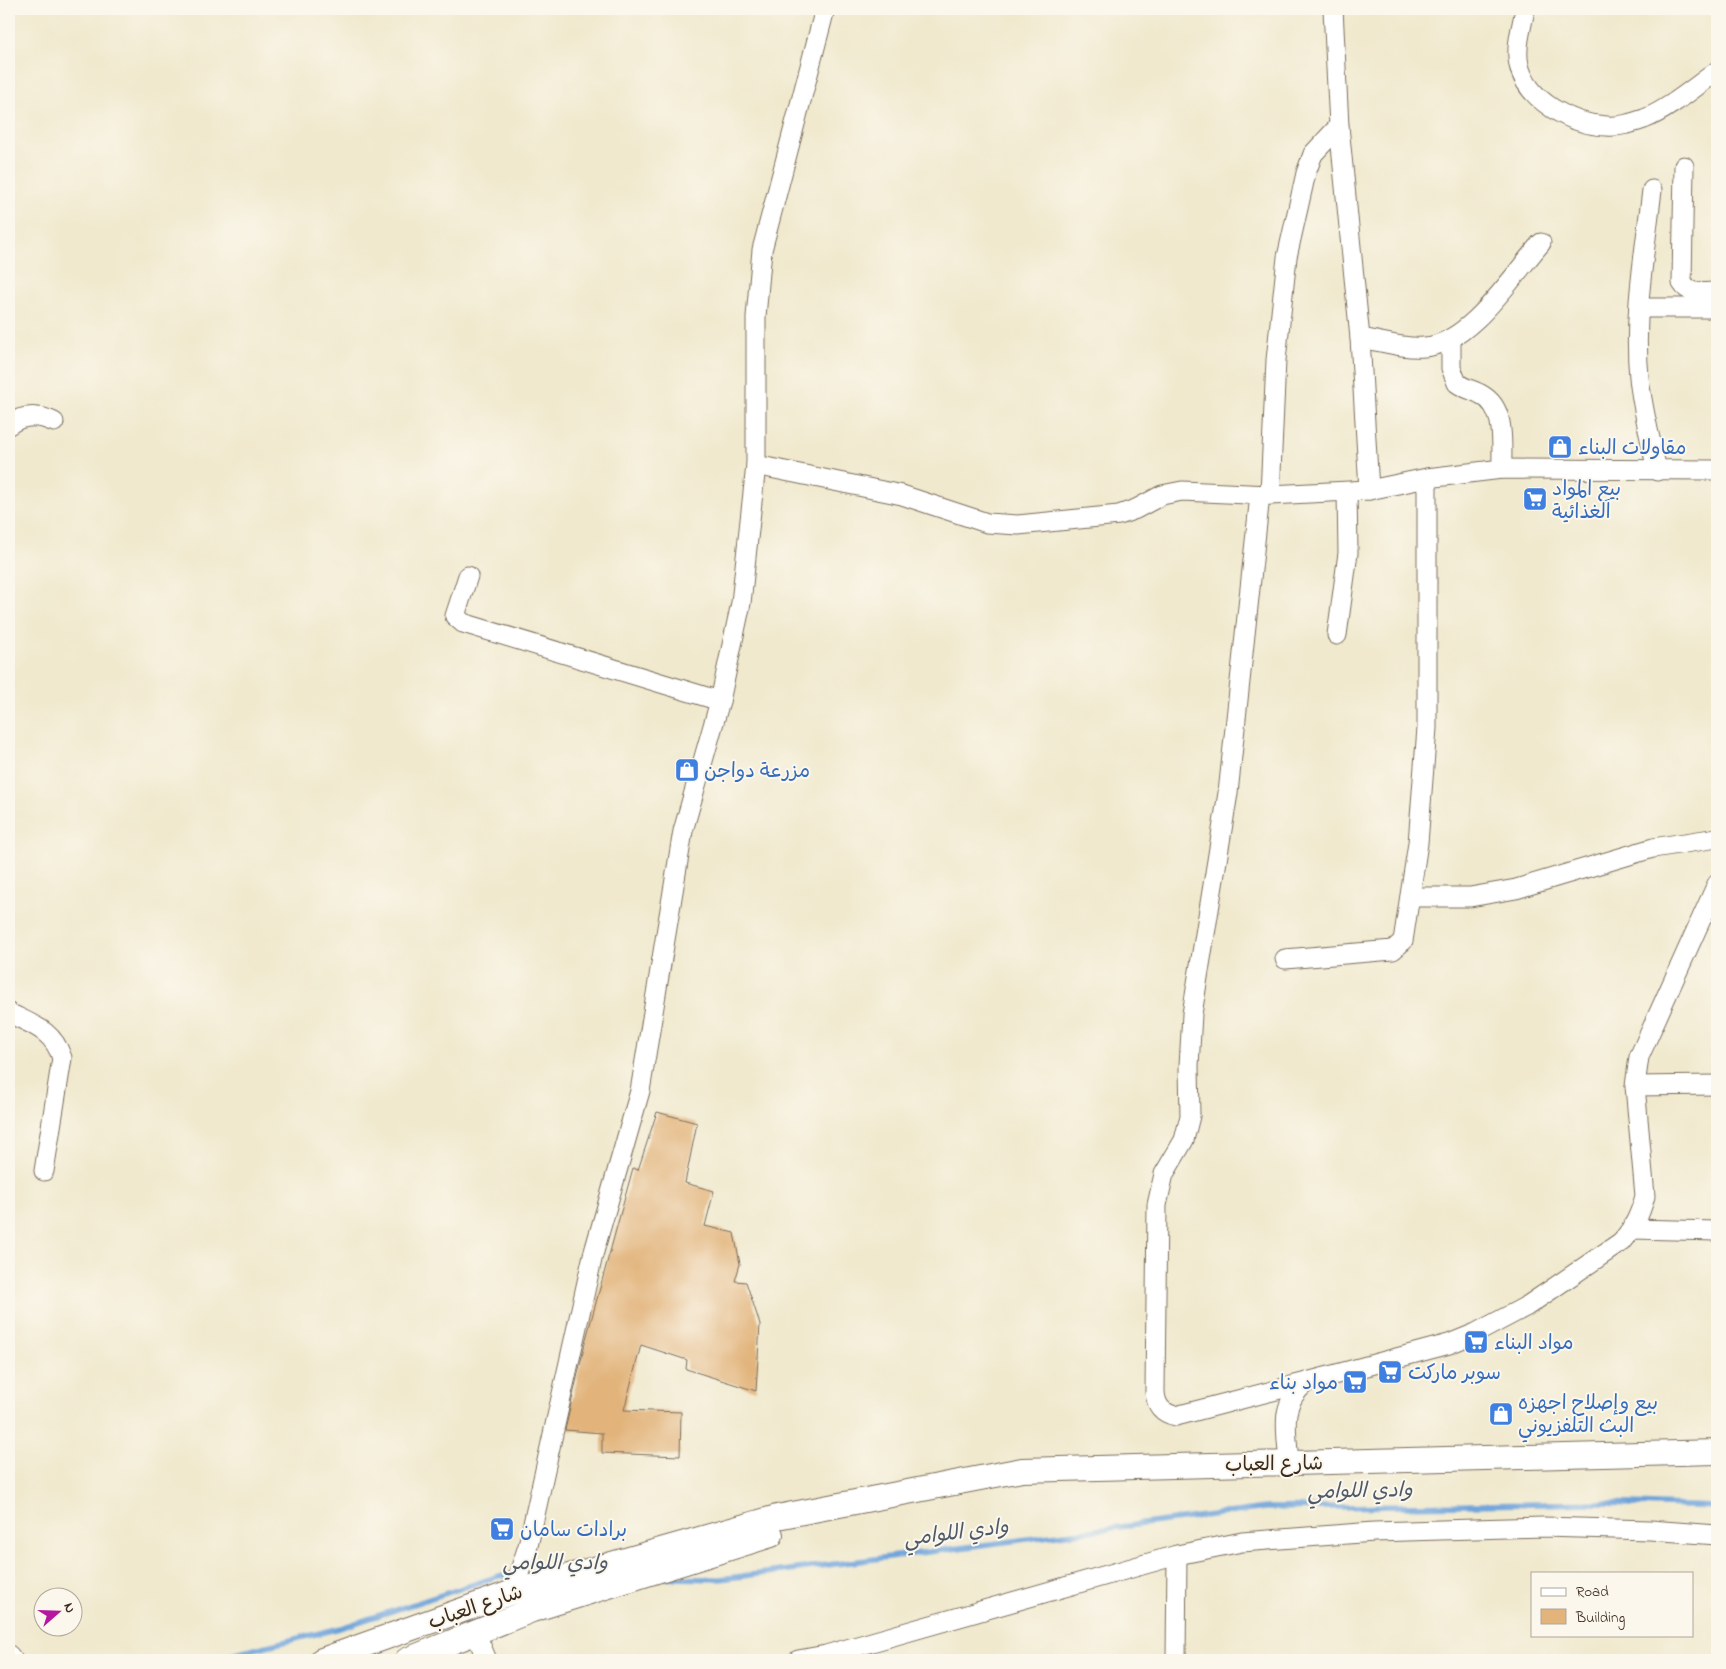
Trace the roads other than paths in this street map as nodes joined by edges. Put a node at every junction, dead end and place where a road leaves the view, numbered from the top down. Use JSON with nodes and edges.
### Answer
{"nodes":[{"id":1,"x":825,"y":9,"type":"edge"},
{"id":2,"x":1333,"y":9,"type":"edge"},
{"id":3,"x":1525,"y":9,"type":"edge"},
{"id":4,"x":1717,"y":71,"type":"edge"},
{"id":5,"x":1339,"y":126,"type":"junction"},
{"id":6,"x":1684,"y":166,"type":"dead end"},
{"id":7,"x":1652,"y":190,"type":"dead end"},
{"id":8,"x":1540,"y":243,"type":"dead end"},
{"id":9,"x":1717,"y":292,"type":"edge"},
{"id":10,"x":1639,"y":308,"type":"junction"},
{"id":11,"x":1717,"y":308,"type":"edge"},
{"id":12,"x":1360,"y":338,"type":"junction"},
{"id":13,"x":1451,"y":340,"type":"junction"},
{"id":14,"x":54,"y":422,"type":"dead end"},
{"id":15,"x":9,"y":425,"type":"edge"},
{"id":16,"x":756,"y":465,"type":"junction"},
{"id":17,"x":1502,"y":469,"type":"junction"},
{"id":18,"x":1717,"y":470,"type":"edge"},
{"id":19,"x":1657,"y":471,"type":"junction"},
{"id":20,"x":1426,"y":478,"type":"junction"},
{"id":21,"x":1369,"y":490,"type":"junction"},
{"id":22,"x":1347,"y":492,"type":"junction"},
{"id":23,"x":1265,"y":495,"type":"junction"},
{"id":24,"x":468,"y":576,"type":"dead end"},
{"id":25,"x":1337,"y":635,"type":"dead end"},
{"id":26,"x":720,"y":701,"type":"junction"},
{"id":27,"x":1717,"y":838,"type":"edge"},
{"id":28,"x":1717,"y":884,"type":"edge"},
{"id":29,"x":1410,"y":897,"type":"junction"},
{"id":30,"x":1286,"y":959,"type":"dead end"},
{"id":31,"x":9,"y":1013,"type":"edge"},
{"id":32,"x":1717,"y":1085,"type":"edge"},
{"id":33,"x":1635,"y":1086,"type":"junction"},
{"id":34,"x":44,"y":1171,"type":"dead end"},
{"id":35,"x":1632,"y":1229,"type":"junction"},
{"id":36,"x":1717,"y":1232,"type":"edge"},
{"id":37,"x":1307,"y":1382,"type":"junction"},
{"id":38,"x":1717,"y":1452,"type":"edge"},
{"id":39,"x":1289,"y":1463,"type":"junction"},
{"id":40,"x":834,"y":1506,"type":"junction"},
{"id":41,"x":1717,"y":1535,"type":"edge"},
{"id":42,"x":1177,"y":1555,"type":"junction"},
{"id":43,"x":637,"y":1577,"type":"junction"},
{"id":44,"x":513,"y":1592,"type":"junction"},
{"id":45,"x":395,"y":1634,"type":"junction"},
{"id":46,"x":476,"y":1634,"type":"junction"},
{"id":47,"x":9,"y":1655,"type":"edge"},
{"id":48,"x":13,"y":1660,"type":"edge"},
{"id":49,"x":322,"y":1660,"type":"edge"},
{"id":50,"x":351,"y":1660,"type":"edge"},
{"id":51,"x":407,"y":1660,"type":"edge"},
{"id":52,"x":487,"y":1660,"type":"edge"},
{"id":53,"x":798,"y":1660,"type":"edge"},
{"id":54,"x":1176,"y":1660,"type":"edge"}],
"edges":[{"from":1,"to":16,"type":"street"},
{"from":2,"to":5,"type":"street"},
{"from":3,"to":4,"type":"street"},
{"from":5,"to":12,"type":"street"},
{"from":5,"to":23,"type":"street"},
{"from":6,"to":9,"type":"street"},
{"from":7,"to":10,"type":"street"},
{"from":8,"to":13,"type":"street"},
{"from":10,"to":11,"type":"street"},
{"from":10,"to":19,"type":"street"},
{"from":12,"to":13,"type":"street"},
{"from":12,"to":21,"type":"street"},
{"from":13,"to":17,"type":"street"},
{"from":14,"to":15,"type":"street"},
{"from":16,"to":23,"type":"street"},
{"from":16,"to":26,"type":"street"},
{"from":17,"to":19,"type":"street"},
{"from":17,"to":20,"type":"street"},
{"from":18,"to":19,"type":"street"},
{"from":20,"to":21,"type":"street"},
{"from":20,"to":29,"type":"street"},
{"from":21,"to":22,"type":"street"},
{"from":22,"to":23,"type":"street"},
{"from":22,"to":25,"type":"street"},
{"from":23,"to":37,"type":"street"},
{"from":24,"to":26,"type":"street"},
{"from":26,"to":44,"type":"street"},
{"from":27,"to":29,"type":"street"},
{"from":28,"to":33,"type":"street"},
{"from":29,"to":30,"type":"street"},
{"from":31,"to":34,"type":"street"},
{"from":32,"to":33,"type":"street"},
{"from":33,"to":35,"type":"street"},
{"from":35,"to":36,"type":"street"},
{"from":35,"to":37,"type":"street"},
{"from":37,"to":39,"type":"street"},
{"from":38,"to":39,"type":"main road","name":"شارع العباب"},
{"from":39,"to":40,"type":"main road","name":"شارع العباب"},
{"from":40,"to":43,"type":"main road","name":"شارع العباب"},
{"from":40,"to":44,"type":"main road","name":"شارع العباب"},
{"from":41,"to":42,"type":"street"},
{"from":42,"to":53,"type":"street"},
{"from":42,"to":54,"type":"street"},
{"from":43,"to":44,"type":"main road"},
{"from":43,"to":46,"type":"main road","name":"شارع العباب"},
{"from":44,"to":45,"type":"main road","name":"شارع العباب"},
{"from":44,"to":46,"type":"main road"},
{"from":45,"to":49,"type":"main road","name":"شارع العباب"},
{"from":45,"to":50,"type":"main road"},
{"from":46,"to":51,"type":"main road","name":"شارع العباب"},
{"from":46,"to":52,"type":"street"},
{"from":47,"to":48,"type":"street"}]}
